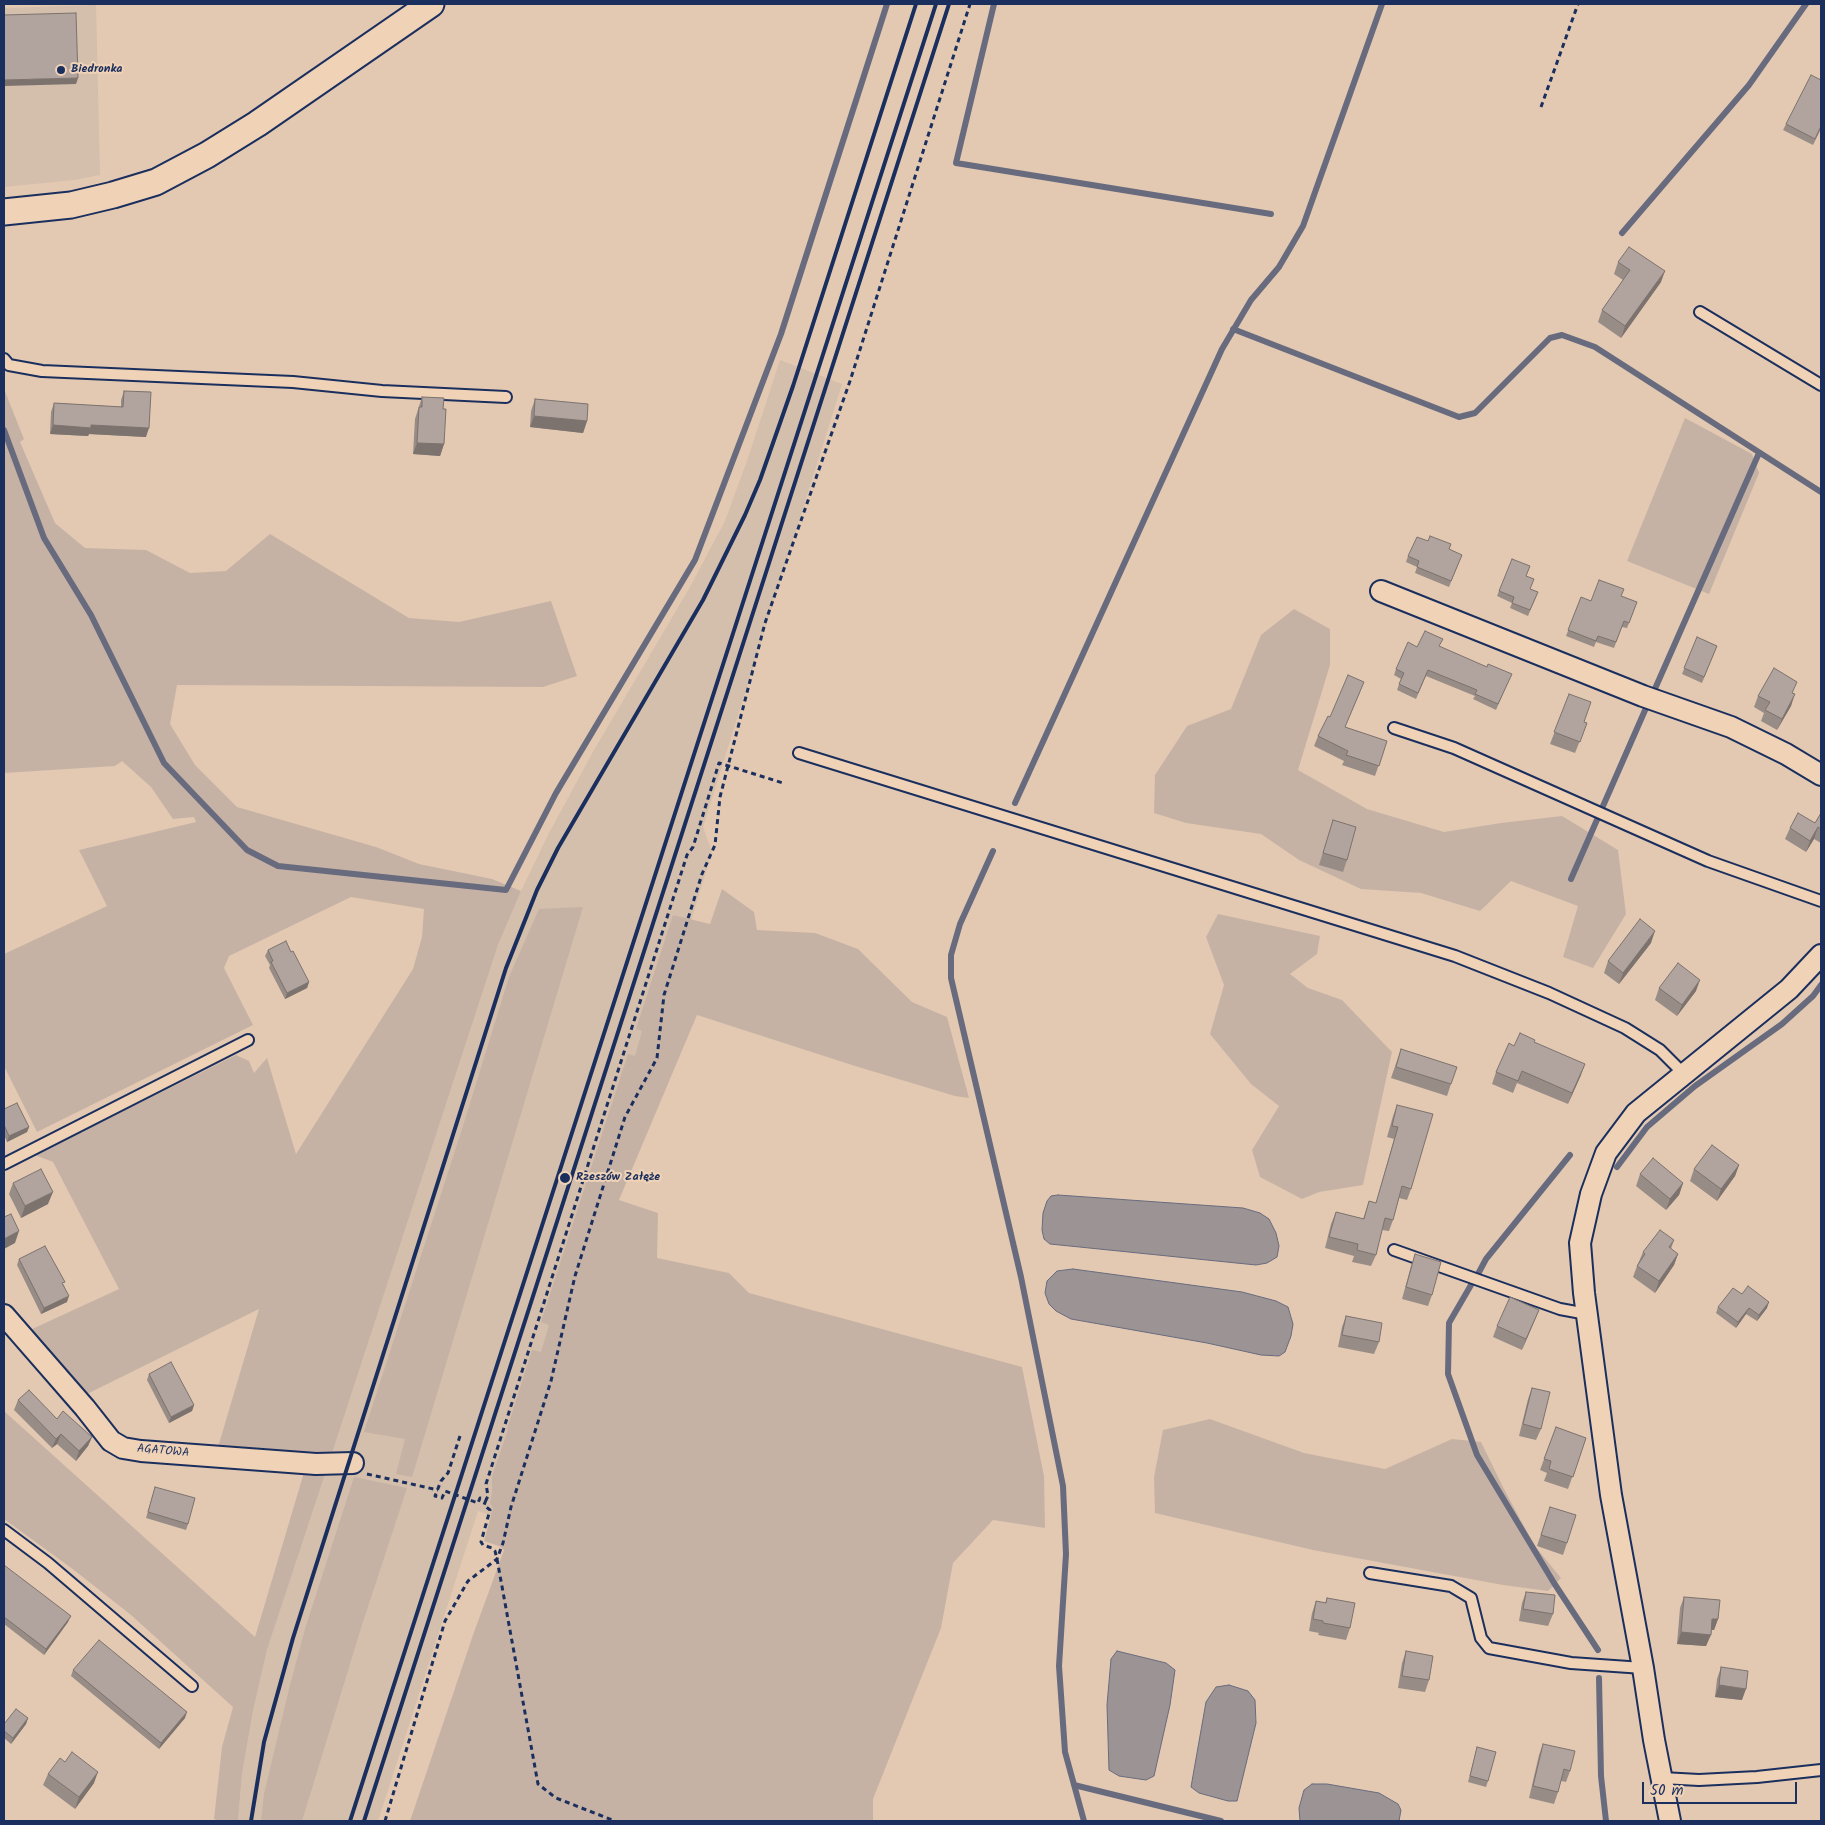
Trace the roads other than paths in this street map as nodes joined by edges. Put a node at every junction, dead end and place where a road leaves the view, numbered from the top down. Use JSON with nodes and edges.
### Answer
{"nodes":[{"id":1,"x":425,"y":5,"type":"edge"},
{"id":2,"x":4,"y":212,"type":"edge"},
{"id":3,"x":1700,"y":312,"type":"dead end"},
{"id":4,"x":4,"y":359,"type":"edge"},
{"id":5,"x":1821,"y":385,"type":"edge"},
{"id":6,"x":506,"y":397,"type":"dead end"},
{"id":7,"x":1381,"y":591,"type":"dead end"},
{"id":8,"x":1394,"y":728,"type":"dead end"},
{"id":9,"x":799,"y":753,"type":"dead end"},
{"id":10,"x":1821,"y":775,"type":"edge"},
{"id":11,"x":1821,"y":901,"type":"edge"},
{"id":12,"x":1821,"y":955,"type":"edge"},
{"id":13,"x":248,"y":1040,"type":"dead end"},
{"id":14,"x":1684,"y":1074,"type":"junction"},
{"id":15,"x":4,"y":1164,"type":"edge"},
{"id":16,"x":1394,"y":1250,"type":"dead end"},
{"id":17,"x":1587,"y":1314,"type":"junction"},
{"id":18,"x":4,"y":1315,"type":"edge"},
{"id":19,"x":353,"y":1463,"type":"road end"},
{"id":20,"x":4,"y":1530,"type":"edge"},
{"id":21,"x":1370,"y":1573,"type":"dead end"},
{"id":22,"x":1643,"y":1668,"type":"junction"},
{"id":23,"x":192,"y":1686,"type":"dead end"},
{"id":24,"x":1821,"y":1770,"type":"edge"},
{"id":25,"x":1662,"y":1778,"type":"junction"},
{"id":26,"x":1670,"y":1821,"type":"edge"}],
"edges":[{"from":1,"to":2,"type":"street"},
{"from":3,"to":5,"type":"lane"},
{"from":4,"to":6,"type":"lane"},
{"from":7,"to":10,"type":"street"},
{"from":8,"to":11,"type":"lane"},
{"from":9,"to":14,"type":"lane"},
{"from":12,"to":14,"type":"street"},
{"from":13,"to":15,"type":"lane"},
{"from":14,"to":17,"type":"street"},
{"from":16,"to":17,"type":"lane"},
{"from":17,"to":22,"type":"street"},
{"from":18,"to":19,"type":"street","name":"AGATOWA"},
{"from":20,"to":23,"type":"lane"},
{"from":21,"to":22,"type":"lane"},
{"from":22,"to":25,"type":"street"},
{"from":24,"to":25,"type":"lane"},
{"from":25,"to":26,"type":"street"}]}
